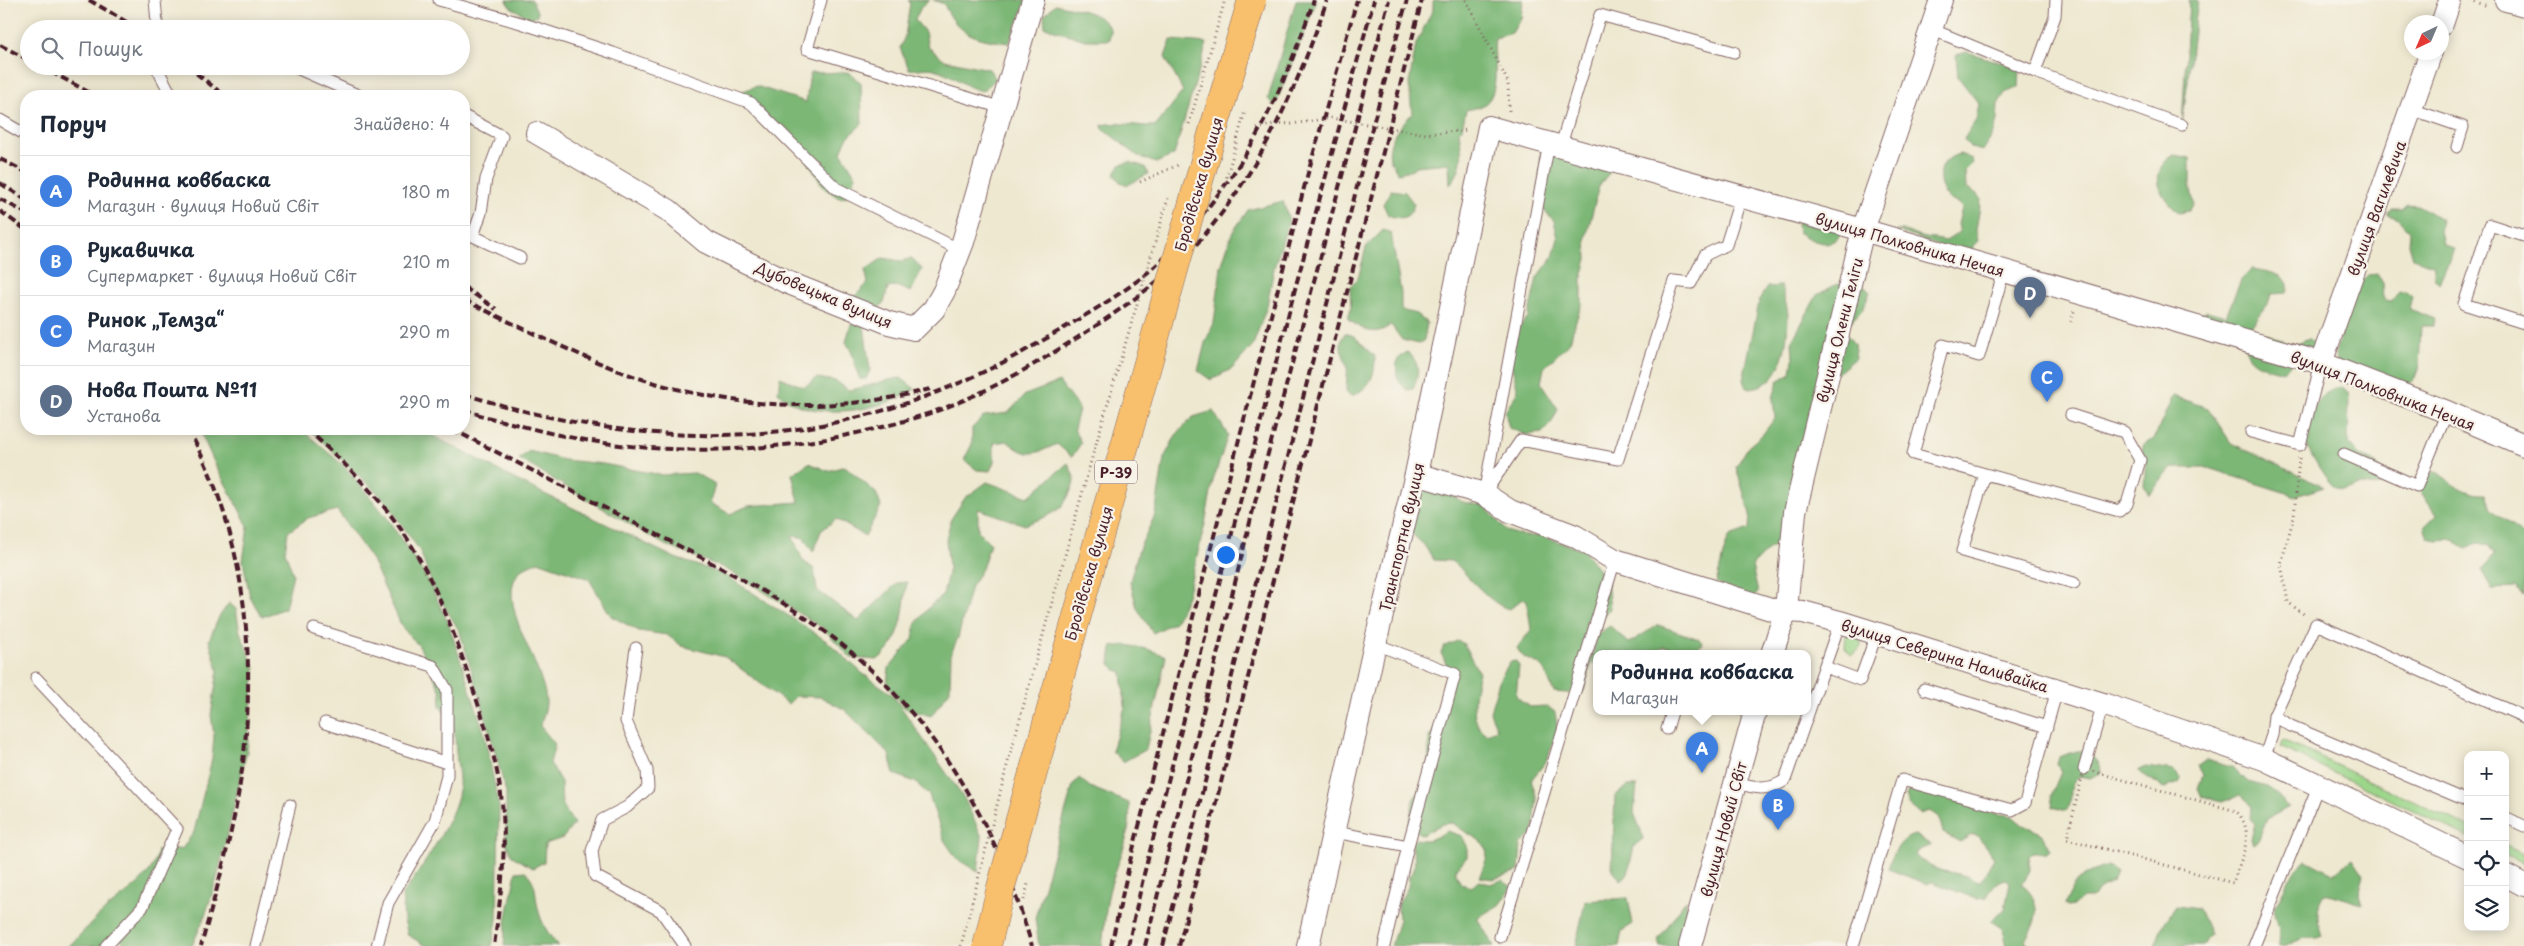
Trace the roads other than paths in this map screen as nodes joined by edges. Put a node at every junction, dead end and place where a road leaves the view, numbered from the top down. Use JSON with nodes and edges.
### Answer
{"nodes":[{"id":1,"x":155,"y":0,"type":"edge"},
{"id":2,"x":439,"y":0,"type":"edge"},
{"id":3,"x":821,"y":0,"type":"edge"},
{"id":4,"x":1032,"y":0,"type":"edge"},
{"id":5,"x":1252,"y":0,"type":"edge"},
{"id":6,"x":1941,"y":0,"type":"edge"},
{"id":7,"x":2056,"y":0,"type":"edge"},
{"id":8,"x":2450,"y":0,"type":"edge"},
{"id":9,"x":2506,"y":0,"type":"edge"},
{"id":10,"x":2524,"y":5,"type":"edge"},
{"id":11,"x":2445,"y":15,"type":"edge"},
{"id":12,"x":157,"y":20,"type":"edge"},
{"id":13,"x":1931,"y":29,"type":"junction"},
{"id":14,"x":1734,"y":52,"type":"dead end"},
{"id":15,"x":2428,"y":60,"type":"edge"},
{"id":16,"x":2035,"y":72,"type":"junction"},
{"id":17,"x":161,"y":75,"type":"edge"},
{"id":18,"x":312,"y":75,"type":"edge"},
{"id":19,"x":169,"y":90,"type":"edge"},
{"id":20,"x":346,"y":90,"type":"edge"},
{"id":21,"x":1002,"y":108,"type":"junction"},
{"id":22,"x":2411,"y":109,"type":"junction"},
{"id":23,"x":470,"y":119,"type":"edge"},
{"id":24,"x":0,"y":120,"type":"edge"},
{"id":25,"x":2182,"y":125,"type":"dead end"},
{"id":26,"x":1497,"y":129,"type":"joint"},
{"id":27,"x":20,"y":132,"type":"edge"},
{"id":28,"x":537,"y":134,"type":"dead end"},
{"id":29,"x":1555,"y":144,"type":"junction"},
{"id":30,"x":2457,"y":147,"type":"dead end"},
{"id":31,"x":1740,"y":197,"type":"junction"},
{"id":32,"x":1864,"y":230,"type":"junction"},
{"id":33,"x":2524,"y":236,"type":"edge"},
{"id":34,"x":960,"y":250,"type":"junction"},
{"id":35,"x":520,"y":258,"type":"dead end"},
{"id":36,"x":2004,"y":271,"type":"junction"},
{"id":37,"x":2524,"y":323,"type":"edge"},
{"id":38,"x":2321,"y":363,"type":"junction"},
{"id":39,"x":2447,"y":412,"type":"junction"},
{"id":40,"x":2071,"y":415,"type":"dead end"},
{"id":41,"x":2251,"y":432,"type":"dead end"},
{"id":42,"x":2524,"y":446,"type":"edge"},
{"id":43,"x":2344,"y":454,"type":"dead end"},
{"id":44,"x":1416,"y":474,"type":"junction"},
{"id":45,"x":1985,"y":474,"type":"junction"},
{"id":46,"x":1484,"y":494,"type":"junction"},
{"id":47,"x":1615,"y":560,"type":"junction"},
{"id":48,"x":2074,"y":583,"type":"dead end"},
{"id":49,"x":1786,"y":610,"type":"junction"},
{"id":50,"x":1840,"y":622,"type":"junction"},
{"id":51,"x":314,"y":629,"type":"dead end"},
{"id":52,"x":1877,"y":633,"type":"junction"},
{"id":53,"x":1375,"y":644,"type":"junction"},
{"id":54,"x":636,"y":648,"type":"dead end"},
{"id":55,"x":1773,"y":650,"type":"edge"},
{"id":56,"x":1825,"y":667,"type":"junction"},
{"id":57,"x":36,"y":678,"type":"dead end"},
{"id":58,"x":1924,"y":689,"type":"dead end"},
{"id":59,"x":2057,"y":690,"type":"junction"},
{"id":60,"x":2103,"y":704,"type":"junction"},
{"id":61,"x":1811,"y":707,"type":"edge"},
{"id":62,"x":1671,"y":715,"type":"edge"},
{"id":63,"x":1754,"y":715,"type":"edge"},
{"id":64,"x":1808,"y":715,"type":"edge"},
{"id":65,"x":2274,"y":716,"type":"junction"},
{"id":66,"x":2524,"y":717,"type":"edge"},
{"id":67,"x":325,"y":723,"type":"dead end"},
{"id":68,"x":2047,"y":727,"type":"junction"},
{"id":69,"x":1667,"y":730,"type":"dead end"},
{"id":70,"x":2264,"y":759,"type":"junction"},
{"id":71,"x":447,"y":763,"type":"junction"},
{"id":72,"x":2084,"y":769,"type":"road end"},
{"id":73,"x":1735,"y":783,"type":"junction"},
{"id":74,"x":2319,"y":784,"type":"junction"},
{"id":75,"x":2464,"y":799,"type":"edge"},
{"id":76,"x":290,"y":805,"type":"dead end"},
{"id":77,"x":2509,"y":819,"type":"edge"},
{"id":78,"x":2524,"y":826,"type":"edge"},
{"id":79,"x":1334,"y":832,"type":"junction"},
{"id":80,"x":1408,"y":846,"type":"junction"},
{"id":81,"x":2464,"y":855,"type":"edge"},
{"id":82,"x":2509,"y":877,"type":"edge"},
{"id":83,"x":2524,"y":885,"type":"edge"},
{"id":84,"x":1500,"y":937,"type":"dead end"},
{"id":85,"x":1694,"y":945,"type":"edge"},
{"id":86,"x":106,"y":946,"type":"edge"},
{"id":87,"x":256,"y":946,"type":"edge"},
{"id":88,"x":377,"y":946,"type":"edge"},
{"id":89,"x":685,"y":946,"type":"edge"},
{"id":90,"x":987,"y":946,"type":"edge"},
{"id":91,"x":1308,"y":946,"type":"edge"},
{"id":92,"x":1384,"y":946,"type":"edge"},
{"id":93,"x":1853,"y":946,"type":"edge"},
{"id":94,"x":2254,"y":946,"type":"edge"}],
"edges":[{"from":1,"to":12,"type":"lane"},
{"from":2,"to":34,"type":"lane"},
{"from":3,"to":21,"type":"lane"},
{"from":4,"to":21,"type":"street","name":"Дубовецька вулиця"},
{"from":5,"to":90,"type":"main road","name":"Бродівська вулиця","number":"Р-39","bridge":true},
{"from":6,"to":13,"type":"street","name":"вулиця Олени Теліги"},
{"from":7,"to":16,"type":"lane"},
{"from":8,"to":11,"type":"street"},
{"from":9,"to":10,"type":"street"},
{"from":13,"to":16,"type":"lane"},
{"from":13,"to":32,"type":"street","name":"вулиця Олени Теліги"},
{"from":14,"to":29,"type":"lane"},
{"from":15,"to":22,"type":"street","name":"вулиця Вагилевича"},
{"from":16,"to":25,"type":"lane"},
{"from":17,"to":19,"type":"lane"},
{"from":18,"to":20,"type":"lane"},
{"from":21,"to":34,"type":"street","name":"Дубовецька вулиця"},
{"from":22,"to":30,"type":"lane"},
{"from":22,"to":38,"type":"street","name":"вулиця Вагилевича"},
{"from":23,"to":35,"type":"lane"},
{"from":24,"to":27,"type":"lane"},
{"from":26,"to":29,"type":"street","name":"вулиця Полковника Нечая"},
{"from":26,"to":44,"type":"street","name":"Транспортна вулиця"},
{"from":28,"to":34,"type":"street","name":"Дубовецька вулиця"},
{"from":29,"to":31,"type":"street","name":"вулиця Полковника Нечая"},
{"from":29,"to":46,"type":"lane"},
{"from":31,"to":32,"type":"street","name":"вулиця Полковника Нечая"},
{"from":31,"to":46,"type":"lane"},
{"from":32,"to":36,"type":"street","name":"вулиця Полковника Нечая"},
{"from":32,"to":49,"type":"street","name":"вулиця Олени Теліги"},
{"from":33,"to":37,"type":"lane"},
{"from":36,"to":38,"type":"street","name":"вулиця Полковника Нечая"},
{"from":36,"to":45,"type":"lane"},
{"from":38,"to":39,"type":"street","name":"вулиця Полковника Нечая"},
{"from":38,"to":41,"type":"lane"},
{"from":39,"to":42,"type":"street","name":"вулиця Полковника Нечая"},
{"from":39,"to":43,"type":"lane"},
{"from":40,"to":45,"type":"lane"},
{"from":44,"to":46,"type":"street","name":"вулиця Северина Наливайка"},
{"from":44,"to":53,"type":"street","name":"Транспортна вулиця"},
{"from":45,"to":48,"type":"lane"},
{"from":46,"to":47,"type":"street","name":"вулиця Северина Наливайка"},
{"from":47,"to":49,"type":"street","name":"вулиця Северина Наливайка"},
{"from":47,"to":84,"type":"lane"},
{"from":49,"to":50,"type":"street","name":"вулиця Северина Наливайка"},
{"from":49,"to":55,"type":"street"},
{"from":50,"to":52,"type":"street","name":"вулиця Северина Наливайка"},
{"from":50,"to":56,"type":"lane"},
{"from":51,"to":71,"type":"lane"},
{"from":52,"to":56,"type":"lane"},
{"from":52,"to":59,"type":"street","name":"вулиця Северина Наливайка"},
{"from":53,"to":79,"type":"street","name":"Транспортна вулиця"},
{"from":53,"to":80,"type":"lane"},
{"from":54,"to":89,"type":"lane"},
{"from":56,"to":61,"type":"lane"},
{"from":57,"to":86,"type":"lane"},
{"from":58,"to":68,"type":"lane"},
{"from":59,"to":60,"type":"street","name":"вулиця Северина Наливайка"},
{"from":59,"to":68,"type":"lane"},
{"from":60,"to":70,"type":"street","name":"вулиця Северина Наливайка"},
{"from":60,"to":72,"type":"lane"},
{"from":62,"to":69,"type":"lane"},
{"from":63,"to":73,"type":"street","name":"вулиця Новий Світ"},
{"from":64,"to":73,"type":"lane"},
{"from":65,"to":66,"type":"lane"},
{"from":65,"to":70,"type":"lane"},
{"from":65,"to":75,"type":"lane"},
{"from":67,"to":71,"type":"lane"},
{"from":68,"to":93,"type":"lane"},
{"from":70,"to":74,"type":"street","name":"вулиця Северина Наливайка"},
{"from":71,"to":88,"type":"lane"},
{"from":73,"to":85,"type":"street","name":"вулиця Новий Світ"},
{"from":74,"to":81,"type":"street","name":"вулиця Северина Наливайка"},
{"from":74,"to":94,"type":"lane"},
{"from":76,"to":87,"type":"lane"},
{"from":77,"to":78,"type":"lane"},
{"from":79,"to":80,"type":"lane"},
{"from":79,"to":91,"type":"street","name":"Транспортна вулиця"},
{"from":80,"to":92,"type":"lane"},
{"from":82,"to":83,"type":"street"}]}
